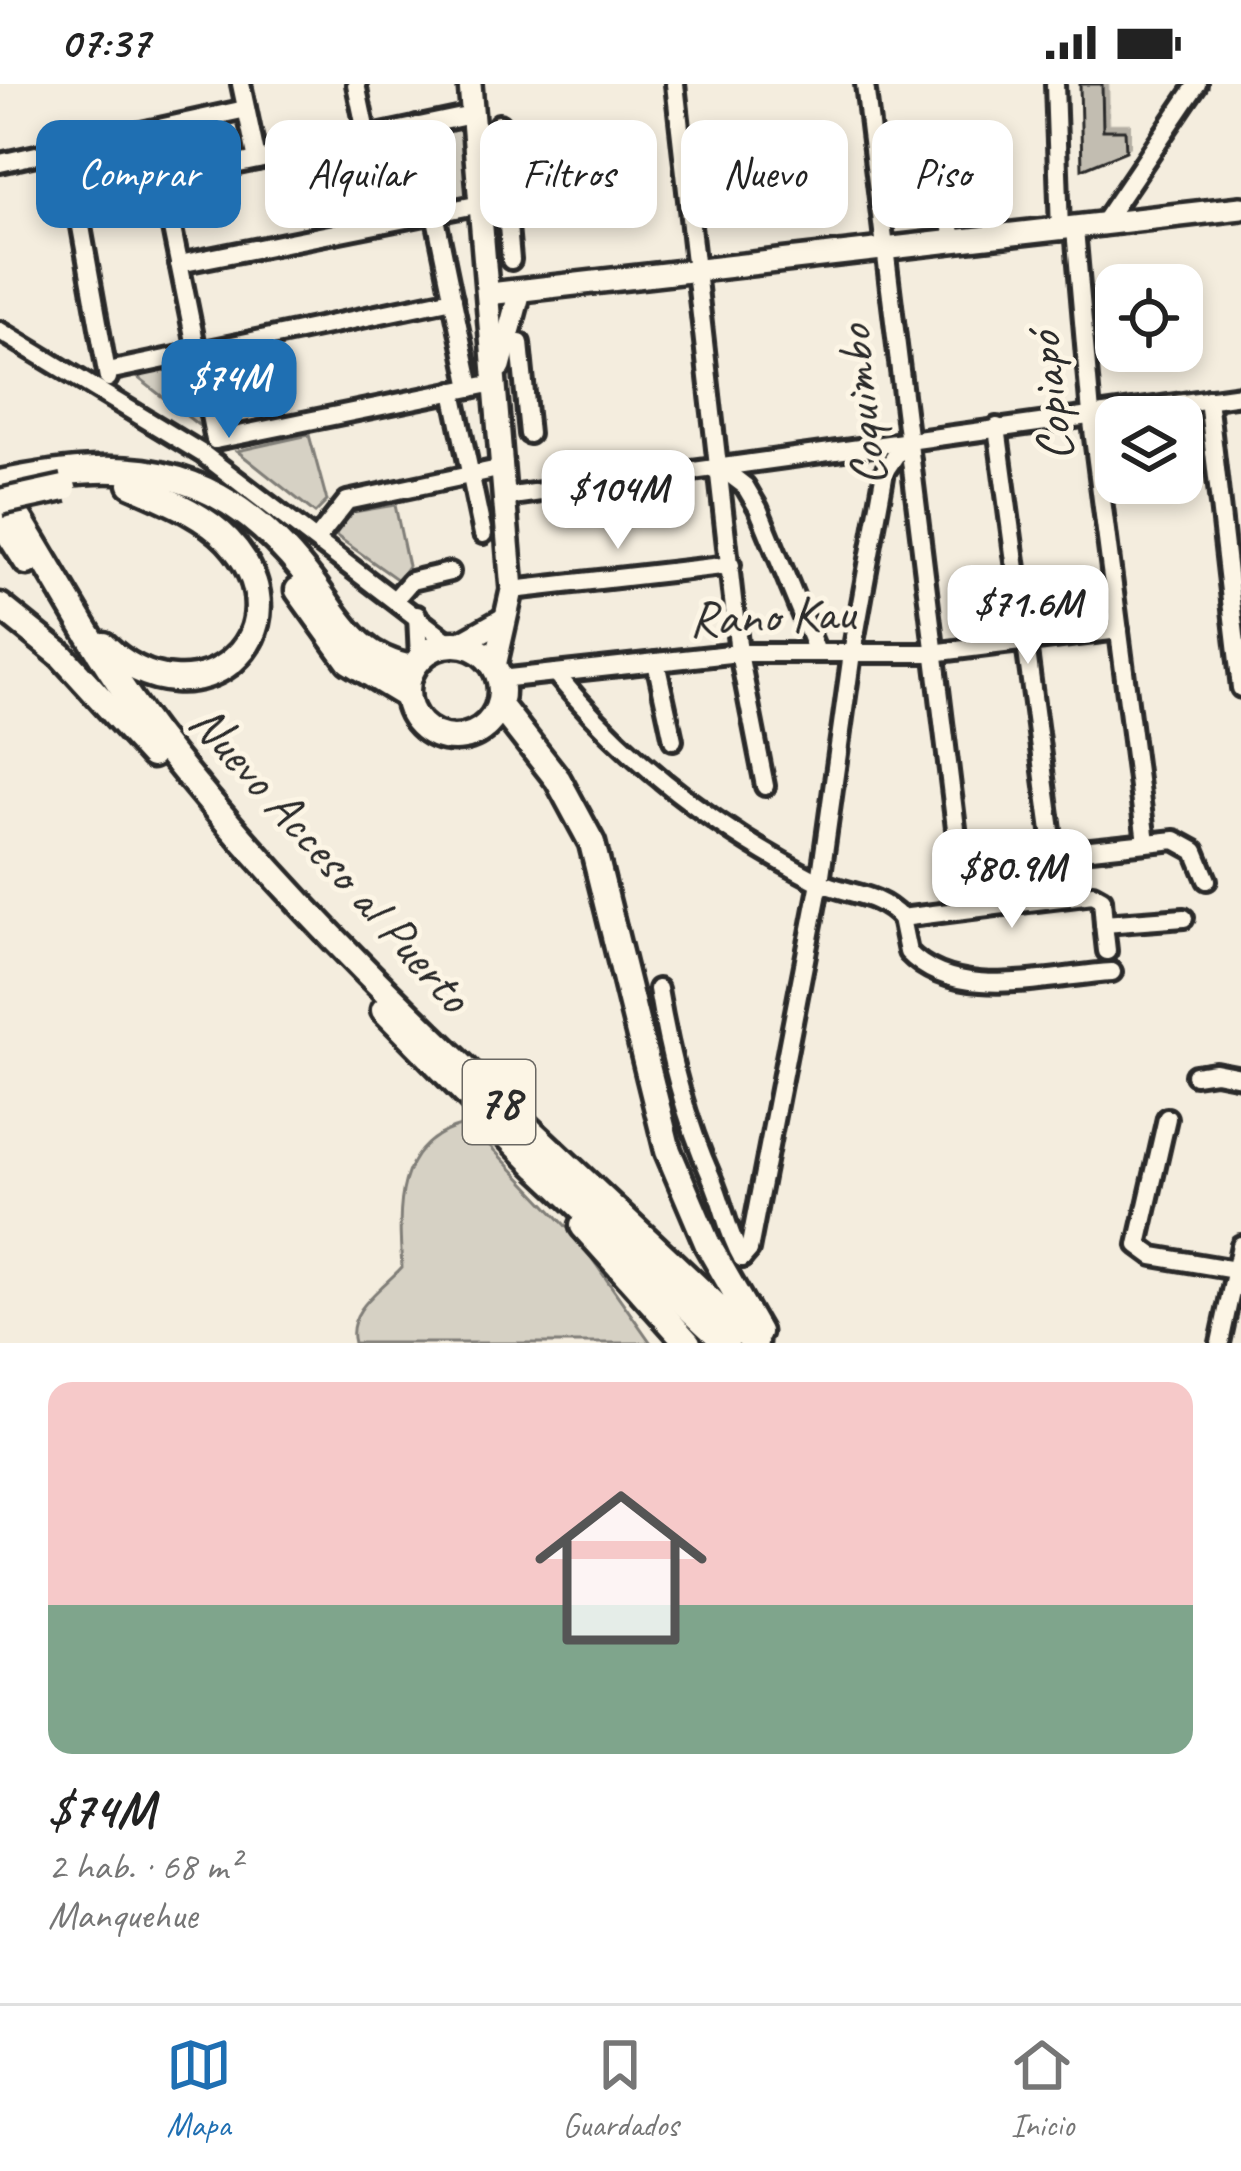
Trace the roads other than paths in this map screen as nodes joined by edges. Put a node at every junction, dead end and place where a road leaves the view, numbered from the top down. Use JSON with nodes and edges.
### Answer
{"nodes":[{"id":1,"x":241,"y":84,"type":"edge"},
{"id":2,"x":356,"y":84,"type":"edge"},
{"id":3,"x":470,"y":84,"type":"edge"},
{"id":4,"x":675,"y":84,"type":"edge"},
{"id":5,"x":866,"y":84,"type":"edge"},
{"id":6,"x":1055,"y":84,"type":"edge"},
{"id":7,"x":1197,"y":84,"type":"edge"},
{"id":8,"x":246,"y":109,"type":"junction"},
{"id":9,"x":472,"y":115,"type":"junction"},
{"id":10,"x":197,"y":120,"type":"edge"},
{"id":11,"x":363,"y":120,"type":"edge"},
{"id":12,"x":447,"y":120,"type":"edge"},
{"id":13,"x":872,"y":136,"type":"edge"},
{"id":14,"x":36,"y":155,"type":"edge"},
{"id":15,"x":265,"y":158,"type":"edge"},
{"id":16,"x":257,"y":160,"type":"junction"},
{"id":17,"x":241,"y":163,"type":"edge"},
{"id":18,"x":0,"y":164,"type":"edge"},
{"id":19,"x":479,"y":204,"type":"junction"},
{"id":20,"x":1241,"y":208,"type":"edge"},
{"id":21,"x":456,"y":209,"type":"edge"},
{"id":22,"x":1101,"y":226,"type":"junction"},
{"id":23,"x":82,"y":228,"type":"edge"},
{"id":24,"x":172,"y":228,"type":"edge"},
{"id":25,"x":360,"y":228,"type":"edge"},
{"id":26,"x":438,"y":228,"type":"edge"},
{"id":27,"x":509,"y":228,"type":"edge"},
{"id":28,"x":883,"y":228,"type":"edge"},
{"id":29,"x":951,"y":228,"type":"edge"},
{"id":30,"x":1068,"y":230,"type":"junction"},
{"id":31,"x":954,"y":242,"type":"junction"},
{"id":32,"x":886,"y":249,"type":"junction"},
{"id":33,"x":512,"y":260,"type":"dead end"},
{"id":34,"x":179,"y":264,"type":"junction"},
{"id":35,"x":697,"y":269,"type":"junction"},
{"id":36,"x":520,"y":291,"type":"junction"},
{"id":37,"x":489,"y":294,"type":"junction"},
{"id":38,"x":452,"y":299,"type":"junction"},
{"id":39,"x":0,"y":331,"type":"edge"},
{"id":40,"x":520,"y":343,"type":"dead end"},
{"id":41,"x":197,"y":352,"type":"junction"},
{"id":42,"x":108,"y":371,"type":"junction"},
{"id":43,"x":462,"y":390,"type":"junction"},
{"id":44,"x":496,"y":392,"type":"junction"},
{"id":45,"x":111,"y":394,"type":"junction"},
{"id":46,"x":1241,"y":395,"type":"edge"},
{"id":47,"x":525,"y":397,"type":"junction"},
{"id":48,"x":1208,"y":399,"type":"junction"},
{"id":49,"x":1091,"y":414,"type":"junction"},
{"id":50,"x":997,"y":427,"type":"junction"},
{"id":51,"x":530,"y":434,"type":"dead end"},
{"id":52,"x":906,"y":440,"type":"junction"},
{"id":53,"x":209,"y":447,"type":"junction"},
{"id":54,"x":720,"y":466,"type":"junction"},
{"id":55,"x":502,"y":468,"type":"junction"},
{"id":56,"x":470,"y":475,"type":"junction"},
{"id":57,"x":56,"y":481,"type":"junction"},
{"id":58,"x":131,"y":484,"type":"junction"},
{"id":59,"x":0,"y":486,"type":"edge"},
{"id":60,"x":505,"y":497,"type":"junction"},
{"id":61,"x":0,"y":502,"type":"edge"},
{"id":62,"x":0,"y":520,"type":"edge"},
{"id":63,"x":483,"y":534,"type":"dead end"},
{"id":64,"x":317,"y":539,"type":"junction"},
{"id":65,"x":731,"y":565,"type":"junction"},
{"id":66,"x":450,"y":572,"type":"dead end"},
{"id":67,"x":512,"y":590,"type":"junction"},
{"id":68,"x":396,"y":598,"type":"junction"},
{"id":69,"x":0,"y":606,"type":"edge"},
{"id":70,"x":74,"y":612,"type":"junction"},
{"id":71,"x":417,"y":614,"type":"junction"},
{"id":72,"x":504,"y":619,"type":"junction"},
{"id":73,"x":1119,"y":630,"type":"junction"},
{"id":74,"x":1026,"y":641,"type":"junction"},
{"id":75,"x":455,"y":644,"type":"junction"},
{"id":76,"x":817,"y":652,"type":"junction"},
{"id":77,"x":852,"y":652,"type":"junction"},
{"id":78,"x":739,"y":653,"type":"junction"},
{"id":79,"x":932,"y":653,"type":"junction"},
{"id":80,"x":656,"y":662,"type":"junction"},
{"id":81,"x":416,"y":664,"type":"junction"},
{"id":82,"x":497,"y":673,"type":"junction"},
{"id":83,"x":555,"y":673,"type":"junction"},
{"id":84,"x":1241,"y":688,"type":"edge"},
{"id":85,"x":407,"y":696,"type":"junction"},
{"id":86,"x":500,"y":706,"type":"junction"},
{"id":87,"x":673,"y":740,"type":"dead end"},
{"id":88,"x":152,"y":755,"type":"junction"},
{"id":89,"x":765,"y":786,"type":"dead end"},
{"id":90,"x":1146,"y":842,"type":"junction"},
{"id":91,"x":960,"y":861,"type":"dead end"},
{"id":92,"x":1208,"y":880,"type":"dead end"},
{"id":93,"x":820,"y":882,"type":"junction"},
{"id":94,"x":901,"y":918,"type":"junction"},
{"id":95,"x":1184,"y":918,"type":"dead end"},
{"id":96,"x":1104,"y":924,"type":"junction"},
{"id":97,"x":1107,"y":951,"type":"dead end"},
{"id":98,"x":1112,"y":972,"type":"dead end"},
{"id":99,"x":658,"y":989,"type":"dead end"},
{"id":100,"x":1195,"y":1076,"type":"dead end"},
{"id":101,"x":1241,"y":1077,"type":"edge"},
{"id":102,"x":1167,"y":1118,"type":"dead end"},
{"id":103,"x":538,"y":1167,"type":"junction"},
{"id":104,"x":1241,"y":1245,"type":"edge"},
{"id":105,"x":1239,"y":1270,"type":"edge"},
{"id":106,"x":688,"y":1343,"type":"edge"},
{"id":107,"x":726,"y":1343,"type":"edge"},
{"id":108,"x":755,"y":1343,"type":"edge"},
{"id":109,"x":766,"y":1343,"type":"edge"},
{"id":110,"x":1220,"y":1343,"type":"edge"}],
"edges":[{"from":1,"to":8,"type":"street"},
{"from":2,"to":11,"type":"street"},
{"from":3,"to":9,"type":"main road"},
{"from":4,"to":35,"type":"street"},
{"from":5,"to":13,"type":"street","name":"Coquimbo"},
{"from":6,"to":30,"type":"street","name":"Copiapó"},
{"from":7,"to":22,"type":"street"},
{"from":8,"to":10,"type":"street"},
{"from":8,"to":16,"type":"street"},
{"from":9,"to":12,"type":"street"},
{"from":9,"to":19,"type":"main road"},
{"from":14,"to":18,"type":"street"},
{"from":15,"to":16,"type":"street"},
{"from":16,"to":17,"type":"street"},
{"from":19,"to":21,"type":"street"},
{"from":19,"to":37,"type":"main road"},
{"from":20,"to":22,"type":"main road"},
{"from":22,"to":30,"type":"main road"},
{"from":23,"to":42,"type":"street"},
{"from":24,"to":34,"type":"street"},
{"from":25,"to":34,"type":"street"},
{"from":26,"to":38,"type":"street"},
{"from":27,"to":33,"type":"street"},
{"from":28,"to":32,"type":"street","name":"Coquimbo"},
{"from":29,"to":31,"type":"street"},
{"from":30,"to":31,"type":"main road"},
{"from":30,"to":49,"type":"street","name":"Copiapó"},
{"from":31,"to":32,"type":"main road"},
{"from":32,"to":35,"type":"main road"},
{"from":32,"to":52,"type":"street","name":"Coquimbo"},
{"from":34,"to":41,"type":"street"},
{"from":35,"to":36,"type":"main road"},
{"from":35,"to":54,"type":"street"},
{"from":36,"to":37,"type":"main road"},
{"from":36,"to":44,"type":"main road"},
{"from":37,"to":44,"type":"main road"},
{"from":38,"to":41,"type":"street"},
{"from":38,"to":43,"type":"street"},
{"from":39,"to":45,"type":"street"},
{"from":40,"to":47,"type":"street"},
{"from":41,"to":42,"type":"street"},
{"from":41,"to":53,"type":"street"},
{"from":42,"to":45,"type":"street"},
{"from":43,"to":44,"type":"street"},
{"from":43,"to":53,"type":"street"},
{"from":43,"to":56,"type":"street"},
{"from":44,"to":47,"type":"street"},
{"from":44,"to":55,"type":"main road"},
{"from":45,"to":53,"type":"street"},
{"from":46,"to":48,"type":"street"},
{"from":47,"to":51,"type":"street"},
{"from":48,"to":49,"type":"street"},
{"from":48,"to":84,"type":"street"},
{"from":49,"to":50,"type":"street"},
{"from":49,"to":73,"type":"street","name":"Copiapó"},
{"from":50,"to":52,"type":"street"},
{"from":50,"to":74,"type":"street"},
{"from":52,"to":54,"type":"street"},
{"from":52,"to":77,"type":"street"},
{"from":52,"to":79,"type":"street","name":"Coquimbo"},
{"from":53,"to":64,"type":"street"},
{"from":54,"to":60,"type":"street"},
{"from":54,"to":65,"type":"street"},
{"from":54,"to":76,"type":"street"},
{"from":55,"to":56,"type":"street"},
{"from":55,"to":60,"type":"main road"},
{"from":56,"to":63,"type":"street"},
{"from":56,"to":64,"type":"street"},
{"from":57,"to":58,"type":"highway"},
{"from":57,"to":59,"type":"highway"},
{"from":57,"to":61,"type":"highway","bridge":true},
{"from":57,"to":81,"type":"highway"},
{"from":58,"to":70,"type":"highway"},
{"from":58,"to":85,"type":"highway"},
{"from":59,"to":70,"type":"highway","name":"Nuevo Acceso al Puerto","number":"78"},
{"from":60,"to":67,"type":"main road"},
{"from":62,"to":88,"type":"highway","name":"Nuevo Acceso al Puerto","number":"78"},
{"from":64,"to":68,"type":"street"},
{"from":65,"to":67,"type":"street"},
{"from":65,"to":78,"type":"street"},
{"from":66,"to":68,"type":"street"},
{"from":67,"to":72,"type":"main road"},
{"from":68,"to":71,"type":"street"},
{"from":69,"to":88,"type":"highway"},
{"from":70,"to":108,"type":"highway","name":"Nuevo Acceso al Puerto","number":"78"},
{"from":71,"to":75,"type":"street"},
{"from":71,"to":81,"type":"street"},
{"from":72,"to":75,"type":"main road"},
{"from":72,"to":82,"type":"main road"},
{"from":73,"to":74,"type":"street","name":"Rano Kau"},
{"from":73,"to":90,"type":"street","name":"Copiapó"},
{"from":74,"to":79,"type":"street","name":"Rano Kau"},
{"from":74,"to":90,"type":"street"},
{"from":75,"to":81,"type":"highway"},
{"from":75,"to":82,"type":"highway"},
{"from":76,"to":77,"type":"street","name":"Rano Kau"},
{"from":76,"to":78,"type":"street","name":"Rano Kau"},
{"from":77,"to":79,"type":"street","name":"Rano Kau"},
{"from":77,"to":93,"type":"street"},
{"from":78,"to":80,"type":"street","name":"Rano Kau"},
{"from":78,"to":89,"type":"street"},
{"from":79,"to":91,"type":"street","name":"Coquimbo"},
{"from":80,"to":83,"type":"street","name":"Rano Kau"},
{"from":80,"to":87,"type":"street"},
{"from":81,"to":85,"type":"highway"},
{"from":82,"to":83,"type":"street","name":"Rano Kau"},
{"from":82,"to":86,"type":"highway"},
{"from":83,"to":93,"type":"street"},
{"from":85,"to":86,"type":"highway"},
{"from":86,"to":109,"type":"highway"},
{"from":88,"to":103,"type":"highway","name":"Nuevo Acceso al Puerto","number":"78"},
{"from":90,"to":92,"type":"street"},
{"from":93,"to":94,"type":"street"},
{"from":93,"to":99,"type":"street"},
{"from":94,"to":96,"type":"street"},
{"from":94,"to":98,"type":"street"},
{"from":95,"to":96,"type":"street"},
{"from":96,"to":97,"type":"street"},
{"from":100,"to":101,"type":"street"},
{"from":102,"to":105,"type":"street"},
{"from":103,"to":106,"type":"highway"},
{"from":103,"to":107,"type":"highway","name":"Nuevo Acceso al Puerto","number":"78"},
{"from":104,"to":105,"type":"street"},
{"from":105,"to":110,"type":"street"}]}
